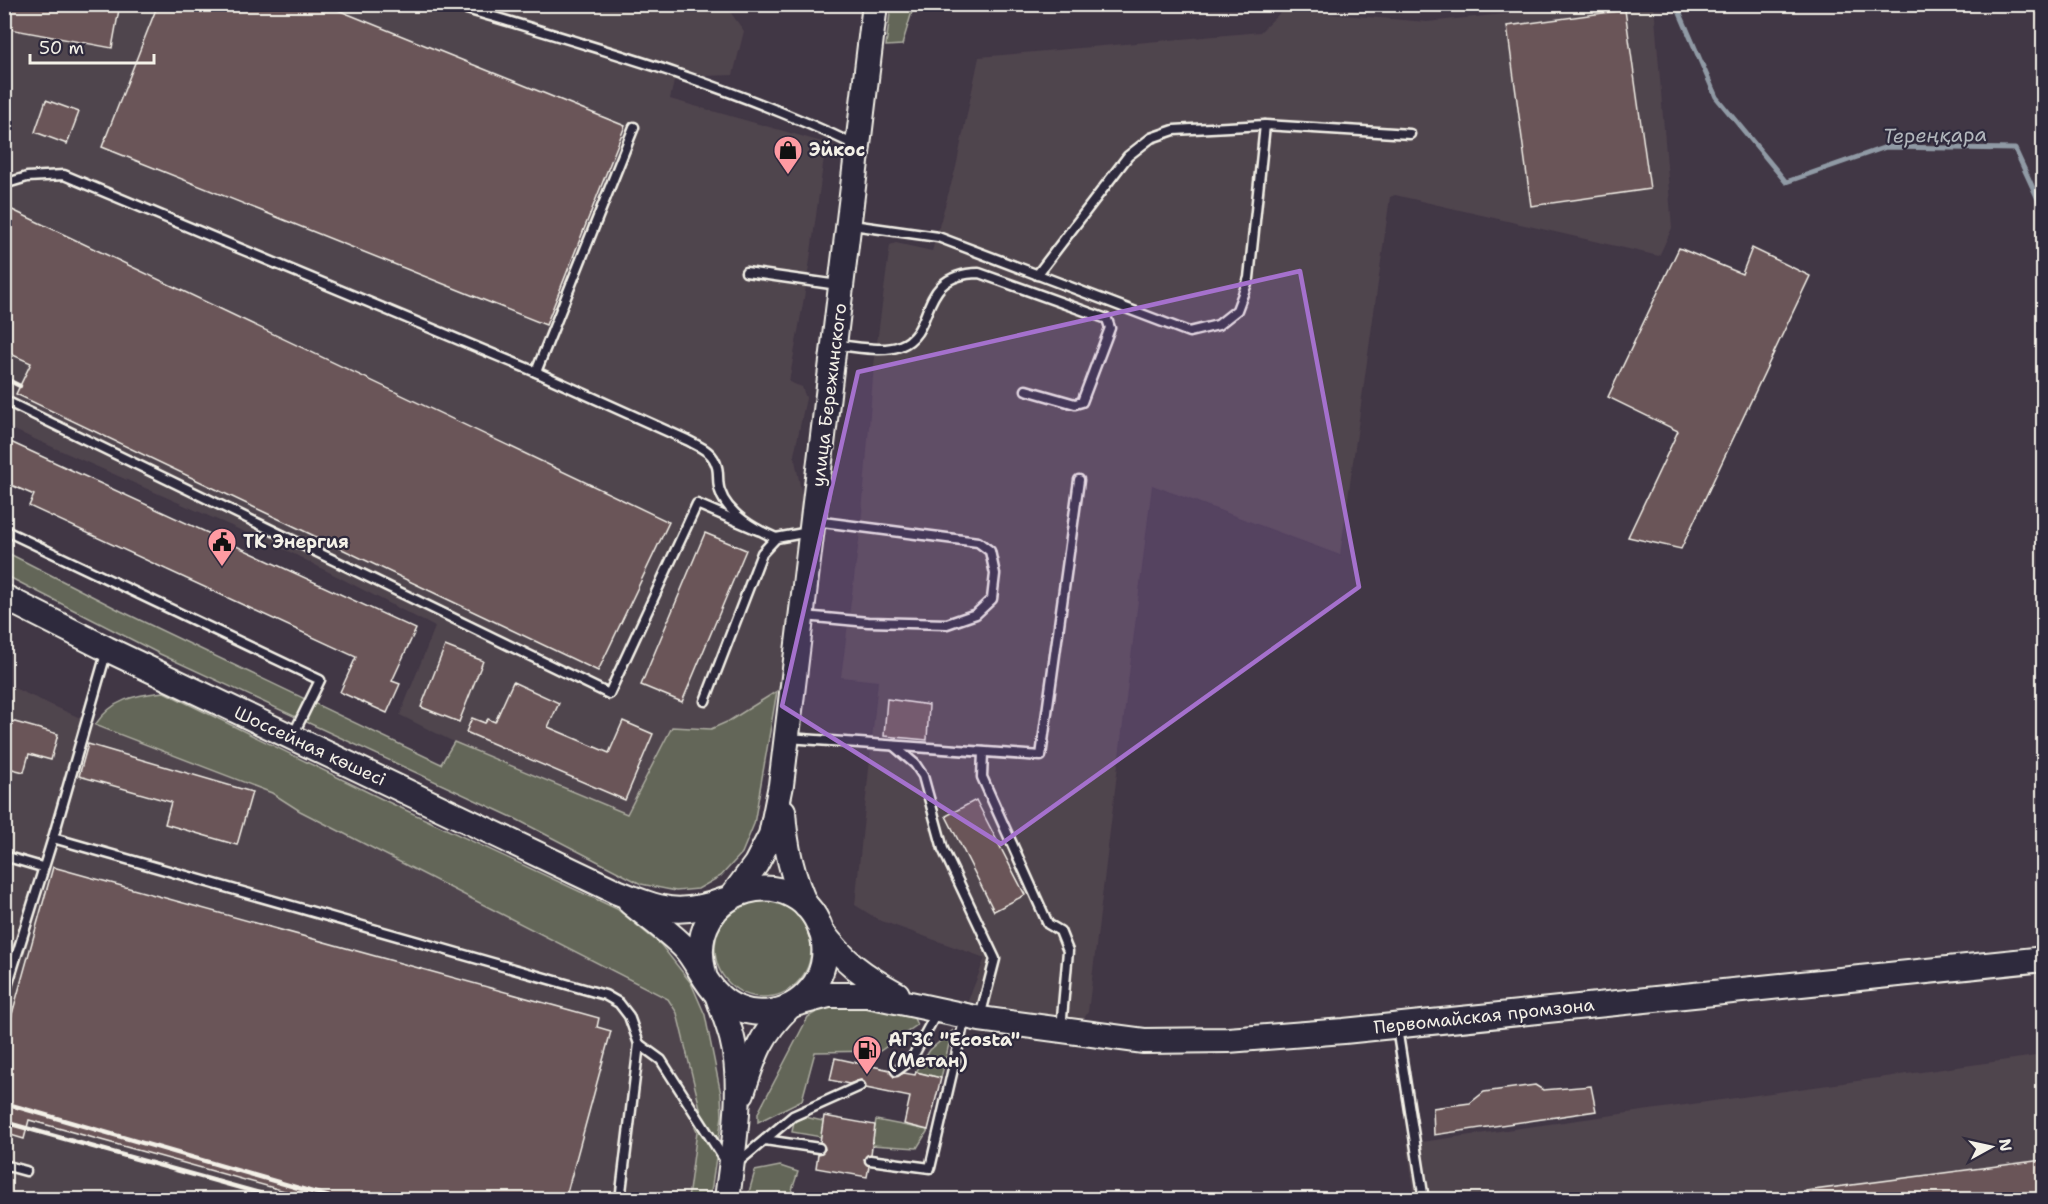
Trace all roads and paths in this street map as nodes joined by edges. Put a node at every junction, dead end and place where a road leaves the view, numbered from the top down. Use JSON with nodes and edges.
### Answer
{"nodes":[{"id":1,"x":450,"y":4,"type":"edge"},
{"id":2,"x":875,"y":4,"type":"edge"},
{"id":3,"x":1265,"y":125,"type":"junction"},
{"id":4,"x":634,"y":127,"type":"dead end"},
{"id":5,"x":1410,"y":134,"type":"dead end"},
{"id":6,"x":857,"y":146,"type":"junction"},
{"id":7,"x":4,"y":184,"type":"edge"},
{"id":8,"x":848,"y":225,"type":"junction"},
{"id":9,"x":746,"y":272,"type":"dead end"},
{"id":10,"x":1037,"y":275,"type":"junction"},
{"id":11,"x":842,"y":286,"type":"junction"},
{"id":12,"x":835,"y":345,"type":"junction"},
{"id":13,"x":536,"y":372,"type":"junction"},
{"id":14,"x":1026,"y":390,"type":"dead end"},
{"id":15,"x":4,"y":400,"type":"edge"},
{"id":16,"x":1079,"y":480,"type":"dead end"},
{"id":17,"x":814,"y":526,"type":"junction"},
{"id":18,"x":4,"y":530,"type":"edge"},
{"id":19,"x":758,"y":530,"type":"junction"},
{"id":20,"x":776,"y":538,"type":"junction"},
{"id":21,"x":4,"y":597,"type":"edge"},
{"id":22,"x":802,"y":616,"type":"junction"},
{"id":23,"x":107,"y":649,"type":"junction"},
{"id":24,"x":705,"y":701,"type":"dead end"},
{"id":25,"x":292,"y":738,"type":"junction"},
{"id":26,"x":787,"y":738,"type":"junction"},
{"id":27,"x":894,"y":745,"type":"junction"},
{"id":28,"x":983,"y":752,"type":"junction"},
{"id":29,"x":781,"y":785,"type":"junction"},
{"id":30,"x":53,"y":838,"type":"junction"},
{"id":31,"x":4,"y":856,"type":"edge"},
{"id":32,"x":42,"y":867,"type":"junction"},
{"id":33,"x":617,"y":892,"type":"junction"},
{"id":34,"x":729,"y":898,"type":"junction"},
{"id":35,"x":806,"y":906,"type":"junction"},
{"id":36,"x":821,"y":931,"type":"junction"},
{"id":37,"x":2043,"y":959,"type":"edge"},
{"id":38,"x":704,"y":974,"type":"junction"},
{"id":39,"x":717,"y":994,"type":"junction"},
{"id":40,"x":4,"y":996,"type":"edge"},
{"id":41,"x":793,"y":1005,"type":"junction"},
{"id":42,"x":932,"y":1011,"type":"junction"},
{"id":43,"x":972,"y":1018,"type":"junction"},
{"id":44,"x":1396,"y":1025,"type":"junction"},
{"id":45,"x":1060,"y":1031,"type":"junction"},
{"id":46,"x":639,"y":1044,"type":"junction"},
{"id":47,"x":896,"y":1071,"type":"dead end"},
{"id":48,"x":860,"y":1086,"type":"dead end"},
{"id":49,"x":736,"y":1113,"type":"junction"},
{"id":50,"x":765,"y":1140,"type":"junction"},
{"id":51,"x":819,"y":1148,"type":"dead end"},
{"id":52,"x":870,"y":1160,"type":"dead end"},
{"id":53,"x":4,"y":1164,"type":"edge"},
{"id":54,"x":730,"y":1168,"type":"junction"},
{"id":55,"x":26,"y":1171,"type":"dead end"},
{"id":56,"x":620,"y":1200,"type":"edge"},
{"id":57,"x":727,"y":1200,"type":"edge"},
{"id":58,"x":1425,"y":1200,"type":"edge"}],
"edges":[{"from":1,"to":6,"type":"lane"},
{"from":2,"to":6,"type":"main road","name":"улица Бережинского"},
{"from":3,"to":5,"type":"lane"},
{"from":3,"to":10,"type":"lane"},
{"from":3,"to":10,"type":"lane"},
{"from":4,"to":13,"type":"lane"},
{"from":6,"to":8,"type":"main road","name":"улица Бережинского"},
{"from":7,"to":13,"type":"lane"},
{"from":8,"to":10,"type":"lane"},
{"from":8,"to":11,"type":"main road","name":"улица Бережинского"},
{"from":9,"to":11,"type":"lane"},
{"from":11,"to":12,"type":"main road","name":"улица Бережинского"},
{"from":12,"to":14,"type":"lane"},
{"from":12,"to":17,"type":"main road","name":"улица Бережинского"},
{"from":13,"to":19,"type":"lane"},
{"from":15,"to":19,"type":"lane"},
{"from":16,"to":28,"type":"lane"},
{"from":17,"to":20,"type":"lane"},
{"from":17,"to":22,"type":"main road","name":"улица Бережинского"},
{"from":17,"to":22,"type":"lane"},
{"from":18,"to":25,"type":"lane"},
{"from":19,"to":20,"type":"lane"},
{"from":20,"to":24,"type":"lane"},
{"from":21,"to":23,"type":"main road","name":"Шоссейная көшесі"},
{"from":22,"to":26,"type":"main road","name":"улица Бережинского"},
{"from":23,"to":25,"type":"main road","name":"Шоссейная көшесі"},
{"from":23,"to":30,"type":"lane"},
{"from":25,"to":33,"type":"main road","name":"Шоссейная көшесі"},
{"from":26,"to":27,"type":"lane"},
{"from":26,"to":29,"type":"main road","name":"улица Бережинского"},
{"from":27,"to":28,"type":"lane"},
{"from":27,"to":43,"type":"lane"},
{"from":28,"to":45,"type":"lane"},
{"from":29,"to":34,"type":"main road"},
{"from":29,"to":35,"type":"main road"},
{"from":30,"to":32,"type":"lane"},
{"from":30,"to":46,"type":"lane"},
{"from":31,"to":32,"type":"lane"},
{"from":32,"to":40,"type":"lane"},
{"from":33,"to":34,"type":"main road"},
{"from":33,"to":38,"type":"main road"},
{"from":34,"to":35,"type":"main road"},
{"from":34,"to":38,"type":"main road"},
{"from":35,"to":36,"type":"main road"},
{"from":36,"to":41,"type":"main road"},
{"from":36,"to":42,"type":"main road"},
{"from":37,"to":44,"type":"main road","name":"Первомайская промзона"},
{"from":38,"to":39,"type":"main road"},
{"from":39,"to":41,"type":"main road"},
{"from":39,"to":49,"type":"main road"},
{"from":41,"to":42,"type":"main road"},
{"from":41,"to":49,"type":"main road"},
{"from":42,"to":43,"type":"main road","name":"Первомайская промзона"},
{"from":42,"to":47,"type":"lane"},
{"from":43,"to":45,"type":"main road","name":"Первомайская промзона"},
{"from":43,"to":52,"type":"lane"},
{"from":44,"to":45,"type":"main road","name":"Первомайская промзона"},
{"from":44,"to":58,"type":"lane"},
{"from":46,"to":54,"type":"lane"},
{"from":46,"to":56,"type":"lane"},
{"from":48,"to":50,"type":"lane"},
{"from":49,"to":54,"type":"main road"},
{"from":50,"to":51,"type":"lane"},
{"from":50,"to":54,"type":"lane"},
{"from":53,"to":55,"type":"lane"},
{"from":54,"to":57,"type":"main road"}]}
